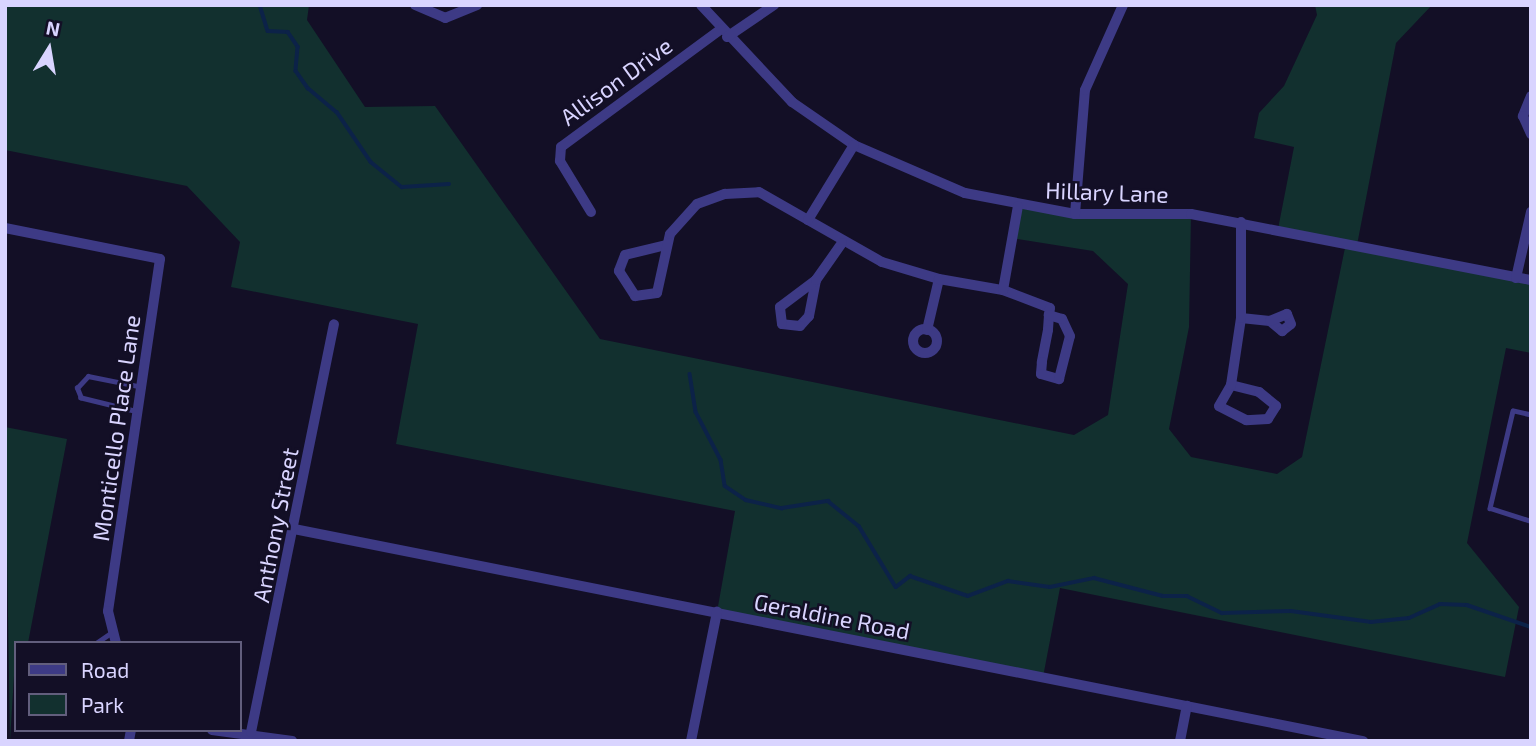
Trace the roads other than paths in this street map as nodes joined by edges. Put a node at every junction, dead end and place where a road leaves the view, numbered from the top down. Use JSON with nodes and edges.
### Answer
{"nodes":[{"id":1,"x":415,"y":5,"type":"edge"},
{"id":2,"x":478,"y":5,"type":"edge"},
{"id":3,"x":701,"y":5,"type":"edge"},
{"id":4,"x":774,"y":5,"type":"edge"},
{"id":5,"x":1123,"y":5,"type":"edge"},
{"id":6,"x":724,"y":33,"type":"junction"},
{"id":7,"x":1531,"y":96,"type":"edge"},
{"id":8,"x":1531,"y":134,"type":"edge"},
{"id":9,"x":854,"y":145,"type":"junction"},
{"id":10,"x":1018,"y":206,"type":"junction"},
{"id":11,"x":591,"y":212,"type":"dead end"},
{"id":12,"x":1531,"y":212,"type":"edge"},
{"id":13,"x":1075,"y":214,"type":"junction"},
{"id":14,"x":808,"y":220,"type":"junction"},
{"id":15,"x":1241,"y":222,"type":"junction"},
{"id":16,"x":5,"y":228,"type":"edge"},
{"id":17,"x":1529,"y":230,"type":"edge"},
{"id":18,"x":842,"y":243,"type":"junction"},
{"id":19,"x":667,"y":245,"type":"junction"},
{"id":20,"x":1516,"y":278,"type":"junction"},
{"id":21,"x":939,"y":279,"type":"junction"},
{"id":22,"x":816,"y":280,"type":"junction"},
{"id":23,"x":1531,"y":281,"type":"edge"},
{"id":24,"x":1003,"y":290,"type":"junction"},
{"id":25,"x":1049,"y":315,"type":"junction"},
{"id":26,"x":1241,"y":318,"type":"junction"},
{"id":27,"x":1270,"y":321,"type":"dead end"},
{"id":28,"x":334,"y":324,"type":"dead end"},
{"id":29,"x":927,"y":330,"type":"dead end"},
{"id":30,"x":1231,"y":385,"type":"junction"},
{"id":31,"x":138,"y":386,"type":"junction"},
{"id":32,"x":134,"y":411,"type":"junction"},
{"id":33,"x":1531,"y":415,"type":"edge"},
{"id":34,"x":1531,"y":521,"type":"edge"},
{"id":35,"x":294,"y":529,"type":"junction"},
{"id":36,"x":717,"y":612,"type":"junction"},
{"id":37,"x":112,"y":632,"type":"junction"},
{"id":38,"x":99,"y":641,"type":"edge"},
{"id":39,"x":115,"y":641,"type":"edge"},
{"id":40,"x":1187,"y":706,"type":"junction"},
{"id":41,"x":242,"y":732,"type":"edge"},
{"id":42,"x":251,"y":732,"type":"junction"},
{"id":43,"x":292,"y":741,"type":"edge"},
{"id":44,"x":691,"y":741,"type":"edge"},
{"id":45,"x":1180,"y":741,"type":"edge"},
{"id":46,"x":1363,"y":741,"type":"edge"}],
"edges":[{"from":1,"to":2,"type":"street"},
{"from":3,"to":6,"type":"street","name":"Hillary Lane"},
{"from":4,"to":6,"type":"street","name":"Allison Drive"},
{"from":5,"to":13,"type":"street"},
{"from":6,"to":9,"type":"street","name":"Hillary Lane"},
{"from":6,"to":11,"type":"street","name":"Allison Drive"},
{"from":7,"to":8,"type":"street"},
{"from":9,"to":10,"type":"street","name":"Hillary Lane"},
{"from":9,"to":14,"type":"street"},
{"from":10,"to":13,"type":"street","name":"Hillary Lane"},
{"from":10,"to":24,"type":"street"},
{"from":12,"to":17,"type":"street"},
{"from":13,"to":15,"type":"street","name":"Hillary Lane"},
{"from":14,"to":18,"type":"street"},
{"from":14,"to":19,"type":"street"},
{"from":15,"to":20,"type":"street","name":"Hillary Lane"},
{"from":15,"to":26,"type":"street"},
{"from":16,"to":31,"type":"street","name":"Monticello Place Lane"},
{"from":17,"to":20,"type":"street"},
{"from":18,"to":21,"type":"street"},
{"from":18,"to":22,"type":"street"},
{"from":19,"to":19,"type":"street"},
{"from":20,"to":23,"type":"street","name":"Hillary Lane"},
{"from":21,"to":24,"type":"street"},
{"from":21,"to":29,"type":"street"},
{"from":22,"to":22,"type":"street"},
{"from":24,"to":25,"type":"street"},
{"from":25,"to":25,"type":"street"},
{"from":26,"to":27,"type":"street"},
{"from":26,"to":30,"type":"street"},
{"from":28,"to":35,"type":"street","name":"Anthony Street"},
{"from":30,"to":30,"type":"street"},
{"from":31,"to":32,"type":"street","name":"Monticello Place Lane"},
{"from":31,"to":32,"type":"lane"},
{"from":32,"to":37,"type":"street","name":"Monticello Place Lane"},
{"from":33,"to":34,"type":"lane"},
{"from":35,"to":36,"type":"street","name":"Geraldine Road"},
{"from":35,"to":42,"type":"street","name":"Anthony Street"},
{"from":36,"to":40,"type":"street","name":"Geraldine Road"},
{"from":36,"to":44,"type":"street"},
{"from":37,"to":38,"type":"lane"},
{"from":37,"to":39,"type":"street","name":"Monticello Place Lane"},
{"from":40,"to":45,"type":"street"},
{"from":40,"to":46,"type":"street","name":"Geraldine Road"},
{"from":41,"to":42,"type":"street"},
{"from":42,"to":43,"type":"street"}]}
